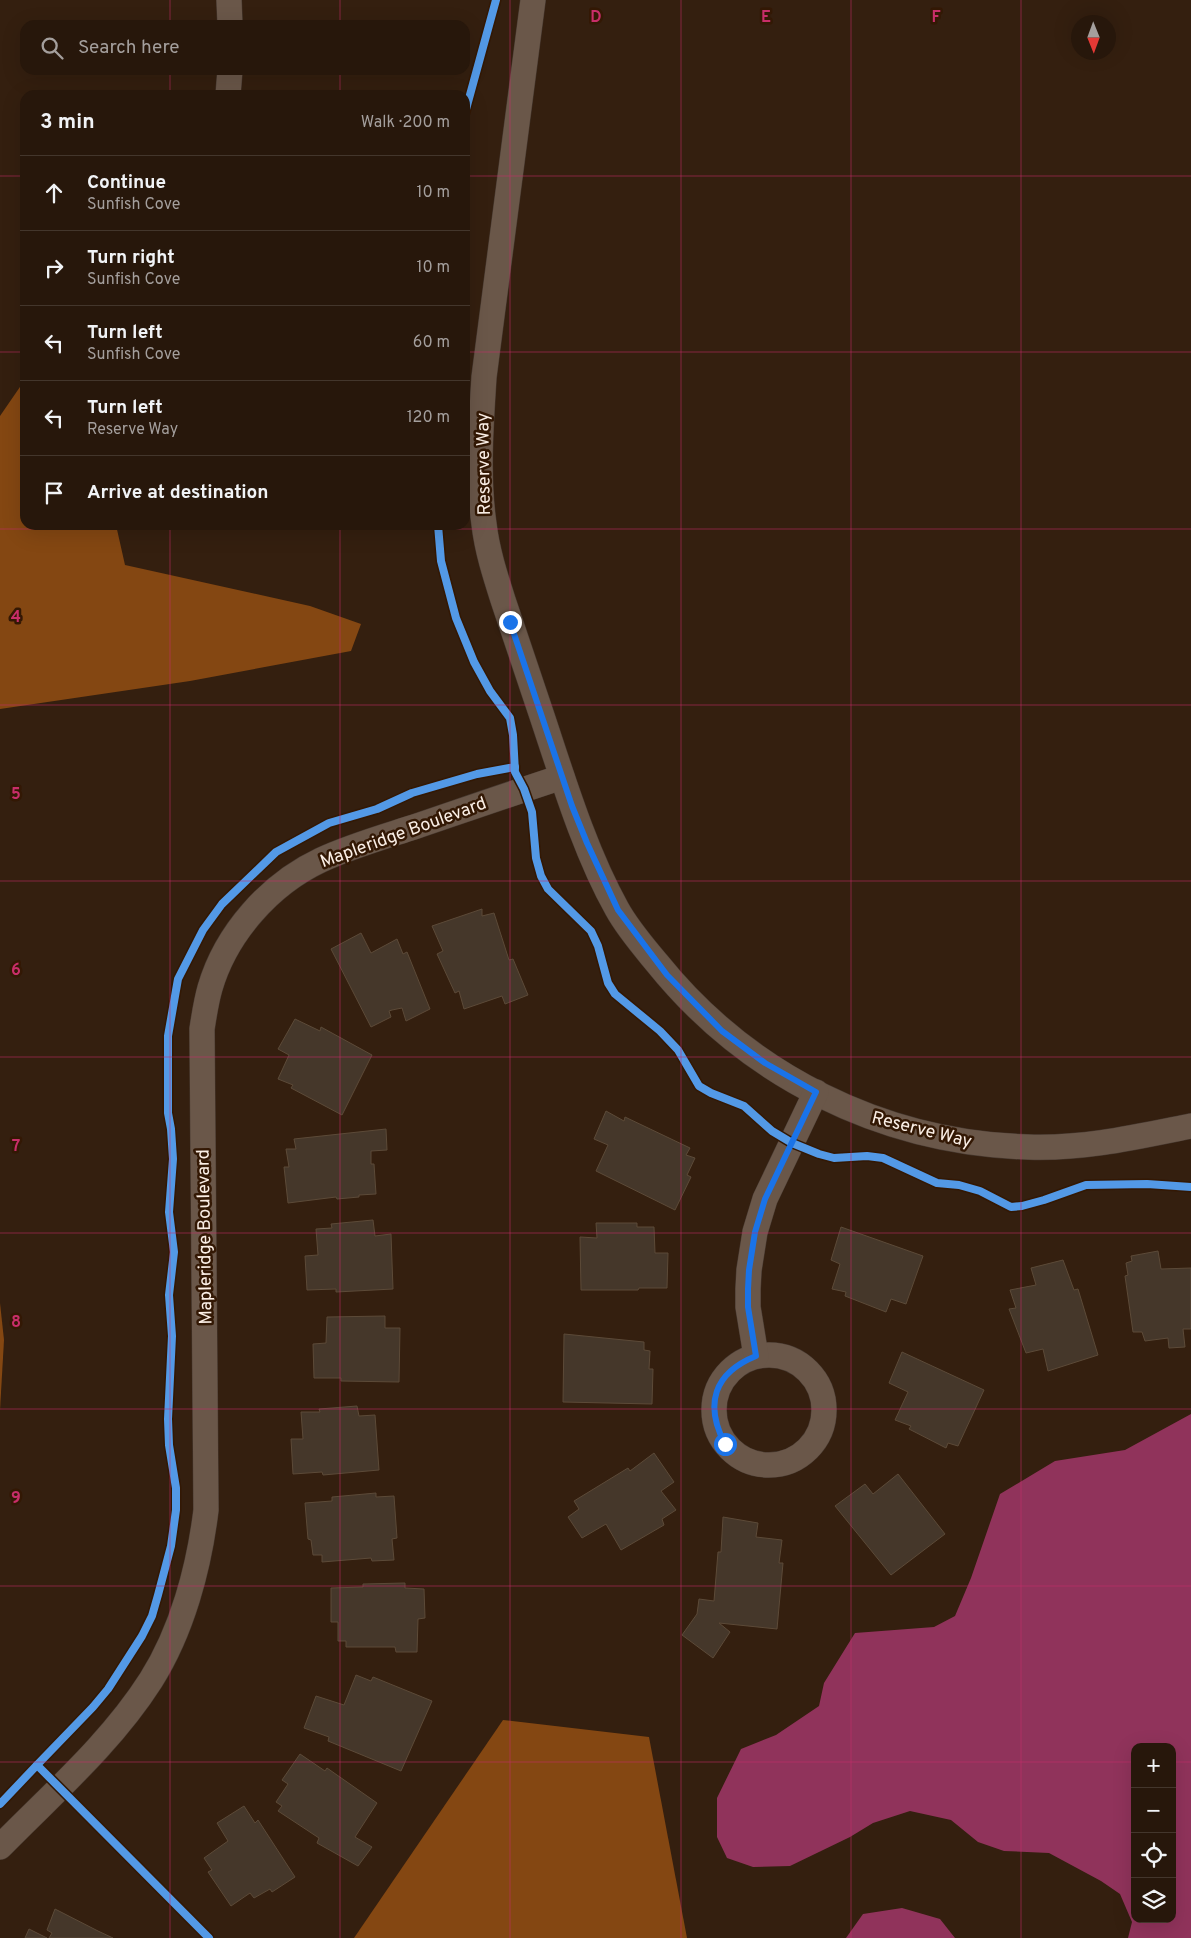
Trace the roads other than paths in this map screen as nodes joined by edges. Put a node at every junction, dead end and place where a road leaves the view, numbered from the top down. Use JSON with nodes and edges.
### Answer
{"nodes":[{"id":1,"x":229,"y":0,"type":"edge"},
{"id":2,"x":533,"y":0,"type":"edge"},
{"id":3,"x":230,"y":20,"type":"edge"},
{"id":4,"x":230,"y":75,"type":"edge"},
{"id":5,"x":228,"y":90,"type":"edge"},
{"id":6,"x":473,"y":419,"type":"edge"},
{"id":7,"x":562,"y":777,"type":"junction"},
{"id":8,"x":816,"y":1092,"type":"junction"},
{"id":9,"x":1191,"y":1126,"type":"edge"},
{"id":10,"x":756,"y":1356,"type":"junction"},
{"id":11,"x":0,"y":1847,"type":"edge"}],
"edges":[{"from":1,"to":3,"type":"street"},
{"from":2,"to":6,"type":"street","name":"Reserve Way"},
{"from":4,"to":5,"type":"street"},
{"from":6,"to":7,"type":"street","name":"Reserve Way"},
{"from":7,"to":8,"type":"street","name":"Reserve Way"},
{"from":7,"to":11,"type":"street","name":"Mapleridge Boulevard"},
{"from":8,"to":9,"type":"street","name":"Reserve Way"},
{"from":8,"to":10,"type":"street"},
{"from":10,"to":10,"type":"street"}]}
